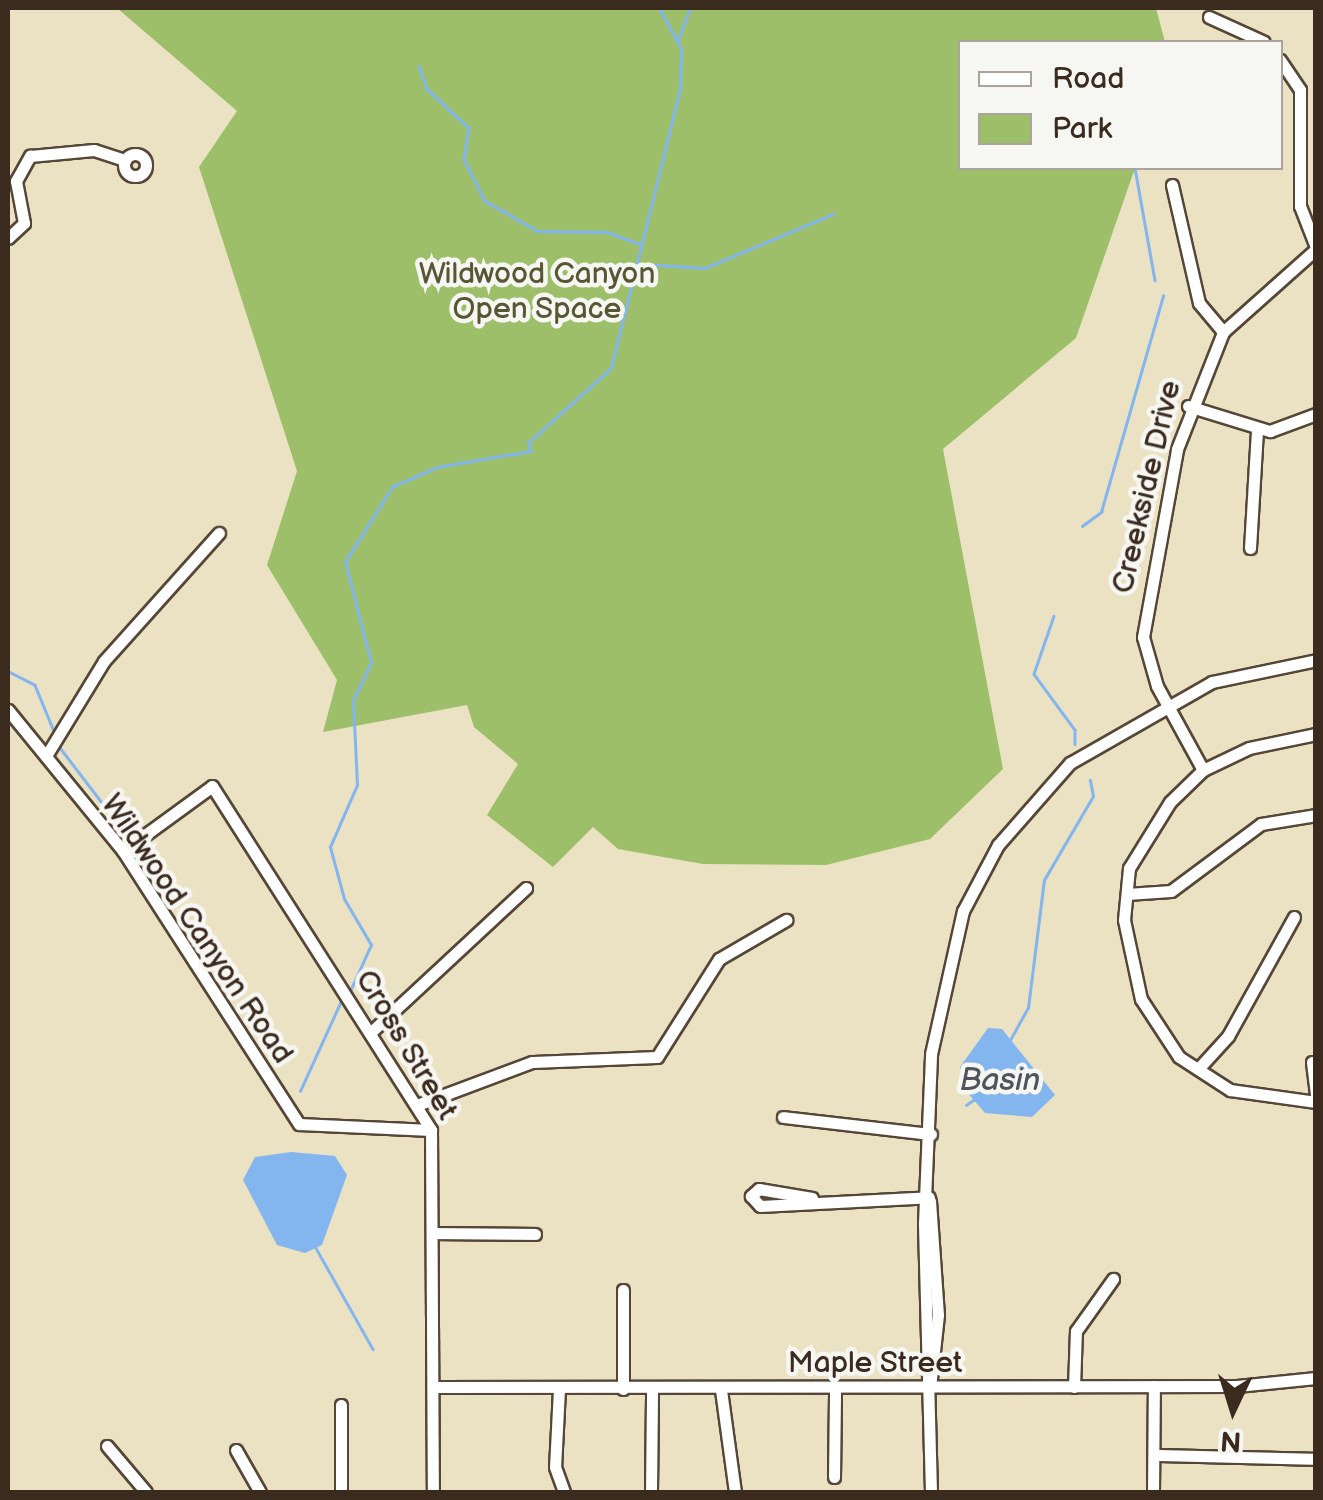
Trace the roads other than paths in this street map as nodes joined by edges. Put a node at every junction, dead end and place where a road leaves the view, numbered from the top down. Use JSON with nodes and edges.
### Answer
{"nodes":[{"id":1,"x":1209,"y":18,"type":"dead end"},
{"id":2,"x":1259,"y":40,"type":"edge"},
{"id":3,"x":1283,"y":64,"type":"edge"},
{"id":4,"x":125,"y":160,"type":"dead end"},
{"id":5,"x":1172,"y":184,"type":"dead end"},
{"id":6,"x":8,"y":238,"type":"edge"},
{"id":7,"x":1316,"y":248,"type":"edge"},
{"id":8,"x":1223,"y":332,"type":"junction"},
{"id":9,"x":1188,"y":406,"type":"junction"},
{"id":10,"x":1316,"y":414,"type":"edge"},
{"id":11,"x":1257,"y":429,"type":"junction"},
{"id":12,"x":220,"y":533,"type":"dead end"},
{"id":13,"x":1250,"y":548,"type":"dead end"},
{"id":14,"x":1316,"y":660,"type":"edge"},
{"id":15,"x":1166,"y":704,"type":"junction"},
{"id":16,"x":8,"y":710,"type":"edge"},
{"id":17,"x":1316,"y":734,"type":"edge"},
{"id":18,"x":46,"y":756,"type":"junction"},
{"id":19,"x":1203,"y":770,"type":"junction"},
{"id":20,"x":1316,"y":815,"type":"edge"},
{"id":21,"x":124,"y":851,"type":"junction"},
{"id":22,"x":526,"y":888,"type":"dead end"},
{"id":23,"x":1127,"y":894,"type":"junction"},
{"id":24,"x":1294,"y":917,"type":"dead end"},
{"id":25,"x":786,"y":920,"type":"dead end"},
{"id":26,"x":370,"y":1033,"type":"junction"},
{"id":27,"x":1312,"y":1062,"type":"dead end"},
{"id":28,"x":1198,"y":1069,"type":"junction"},
{"id":29,"x":1316,"y":1098,"type":"edge"},
{"id":30,"x":417,"y":1105,"type":"junction"},
{"id":31,"x":783,"y":1117,"type":"dead end"},
{"id":32,"x":430,"y":1130,"type":"junction"},
{"id":33,"x":930,"y":1134,"type":"junction"},
{"id":34,"x":929,"y":1197,"type":"junction"},
{"id":35,"x":812,"y":1198,"type":"dead end"},
{"id":36,"x":435,"y":1233,"type":"junction"},
{"id":37,"x":535,"y":1234,"type":"dead end"},
{"id":38,"x":1114,"y":1279,"type":"dead end"},
{"id":39,"x":622,"y":1290,"type":"dead end"},
{"id":40,"x":1316,"y":1378,"type":"edge"},
{"id":41,"x":1154,"y":1386,"type":"junction"},
{"id":42,"x":1074,"y":1387,"type":"junction"},
{"id":43,"x":434,"y":1388,"type":"junction"},
{"id":44,"x":558,"y":1388,"type":"junction"},
{"id":45,"x":930,"y":1388,"type":"junction"},
{"id":46,"x":623,"y":1389,"type":"junction"},
{"id":47,"x":652,"y":1389,"type":"junction"},
{"id":48,"x":835,"y":1389,"type":"junction"},
{"id":49,"x":721,"y":1390,"type":"junction"},
{"id":50,"x":341,"y":1405,"type":"dead end"},
{"id":51,"x":106,"y":1446,"type":"dead end"},
{"id":52,"x":236,"y":1450,"type":"dead end"},
{"id":53,"x":1154,"y":1455,"type":"junction"},
{"id":54,"x":1316,"y":1459,"type":"edge"},
{"id":55,"x":834,"y":1478,"type":"dead end"},
{"id":56,"x":146,"y":1492,"type":"edge"},
{"id":57,"x":260,"y":1492,"type":"edge"},
{"id":58,"x":341,"y":1492,"type":"edge"},
{"id":59,"x":433,"y":1492,"type":"edge"},
{"id":60,"x":564,"y":1492,"type":"edge"},
{"id":61,"x":651,"y":1492,"type":"edge"},
{"id":62,"x":735,"y":1492,"type":"edge"},
{"id":63,"x":931,"y":1492,"type":"edge"},
{"id":64,"x":1154,"y":1492,"type":"edge"}],
"edges":[{"from":1,"to":2,"type":"street"},
{"from":3,"to":7,"type":"street"},
{"from":4,"to":6,"type":"street"},
{"from":5,"to":8,"type":"street"},
{"from":7,"to":8,"type":"street","name":"Creekside Drive"},
{"from":8,"to":9,"type":"street","name":"Creekside Drive"},
{"from":9,"to":11,"type":"street"},
{"from":9,"to":15,"type":"street","name":"Creekside Drive"},
{"from":10,"to":11,"type":"street"},
{"from":11,"to":13,"type":"street"},
{"from":12,"to":18,"type":"street"},
{"from":14,"to":15,"type":"street"},
{"from":15,"to":19,"type":"street","name":"Creekside Drive"},
{"from":15,"to":33,"type":"street"},
{"from":16,"to":18,"type":"street","name":"Wildwood Canyon Road"},
{"from":17,"to":19,"type":"street"},
{"from":18,"to":21,"type":"street","name":"Wildwood Canyon Road"},
{"from":19,"to":23,"type":"street"},
{"from":20,"to":23,"type":"street"},
{"from":21,"to":26,"type":"street","name":"Cross Street"},
{"from":21,"to":32,"type":"street","name":"Wildwood Canyon Road"},
{"from":22,"to":26,"type":"street"},
{"from":23,"to":28,"type":"street"},
{"from":24,"to":28,"type":"street"},
{"from":25,"to":30,"type":"street"},
{"from":26,"to":30,"type":"street","name":"Cross Street"},
{"from":27,"to":29,"type":"street"},
{"from":28,"to":29,"type":"street"},
{"from":30,"to":32,"type":"street","name":"Cross Street"},
{"from":31,"to":33,"type":"street"},
{"from":32,"to":36,"type":"street","name":"Cross Street"},
{"from":33,"to":34,"type":"street"},
{"from":34,"to":35,"type":"street"},
{"from":34,"to":45,"type":"street"},
{"from":36,"to":37,"type":"street"},
{"from":36,"to":43,"type":"street","name":"Cross Street"},
{"from":38,"to":42,"type":"street"},
{"from":39,"to":46,"type":"street"},
{"from":40,"to":41,"type":"street","name":"Maple Street"},
{"from":41,"to":42,"type":"street","name":"Maple Street"},
{"from":41,"to":53,"type":"street"},
{"from":42,"to":45,"type":"street","name":"Maple Street"},
{"from":43,"to":44,"type":"street","name":"Maple Street"},
{"from":43,"to":59,"type":"street","name":"Cross Street"},
{"from":44,"to":46,"type":"street","name":"Maple Street"},
{"from":44,"to":60,"type":"street"},
{"from":45,"to":48,"type":"street","name":"Maple Street"},
{"from":45,"to":63,"type":"street"},
{"from":46,"to":47,"type":"street","name":"Maple Street"},
{"from":47,"to":49,"type":"street","name":"Maple Street"},
{"from":47,"to":61,"type":"street"},
{"from":48,"to":49,"type":"street","name":"Maple Street"},
{"from":48,"to":55,"type":"street"},
{"from":49,"to":62,"type":"street"},
{"from":50,"to":58,"type":"street"},
{"from":51,"to":56,"type":"street"},
{"from":52,"to":57,"type":"street"},
{"from":53,"to":54,"type":"street"},
{"from":53,"to":64,"type":"street"}]}
